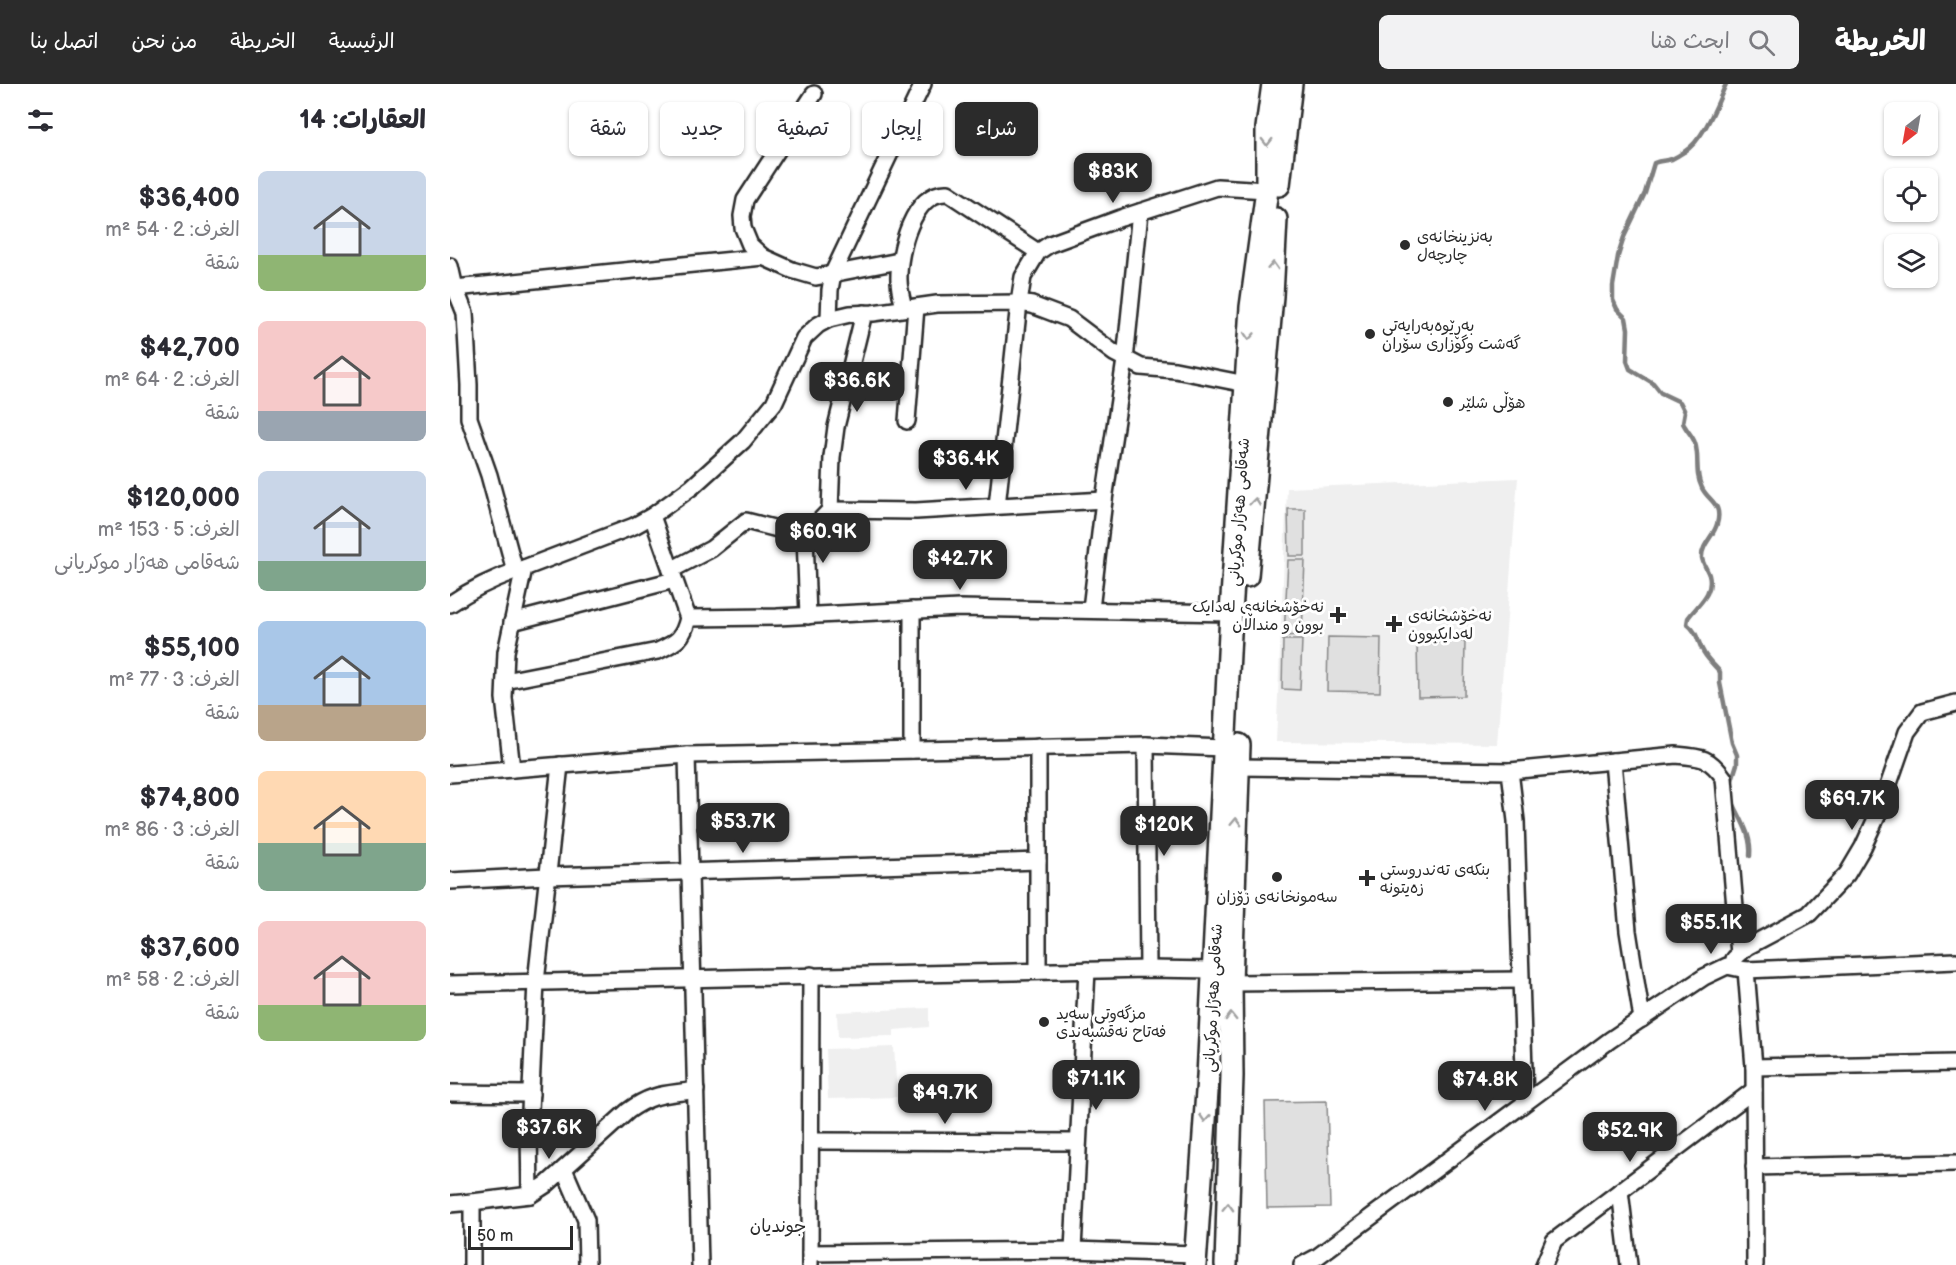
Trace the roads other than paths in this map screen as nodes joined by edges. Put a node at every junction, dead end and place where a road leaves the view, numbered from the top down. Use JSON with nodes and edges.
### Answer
{"nodes":[{"id":1,"x":923,"y":84,"type":"edge"},
{"id":2,"x":1273,"y":84,"type":"edge"},
{"id":3,"x":1291,"y":84,"type":"edge"},
{"id":4,"x":814,"y":94,"type":"dead end"},
{"id":5,"x":1267,"y":190,"type":"junction"},
{"id":6,"x":1140,"y":212,"type":"junction"},
{"id":7,"x":1038,"y":252,"type":"junction"},
{"id":8,"x":763,"y":257,"type":"junction"},
{"id":9,"x":899,"y":261,"type":"junction"},
{"id":10,"x":450,"y":266,"type":"edge"},
{"id":11,"x":833,"y":273,"type":"junction"},
{"id":12,"x":455,"y":288,"type":"junction"},
{"id":13,"x":1019,"y":303,"type":"junction"},
{"id":14,"x":910,"y":308,"type":"junction"},
{"id":15,"x":864,"y":313,"type":"junction"},
{"id":16,"x":829,"y":319,"type":"junction"},
{"id":17,"x":1125,"y":360,"type":"junction"},
{"id":18,"x":1246,"y":384,"type":"junction"},
{"id":19,"x":907,"y":421,"type":"dead end"},
{"id":20,"x":1104,"y":500,"type":"junction"},
{"id":21,"x":998,"y":506,"type":"junction"},
{"id":22,"x":830,"y":510,"type":"junction"},
{"id":23,"x":652,"y":516,"type":"junction"},
{"id":24,"x":805,"y":536,"type":"junction"},
{"id":25,"x":519,"y":570,"type":"junction"},
{"id":26,"x":673,"y":575,"type":"junction"},
{"id":27,"x":450,"y":604,"type":"edge"},
{"id":28,"x":1091,"y":609,"type":"junction"},
{"id":29,"x":912,"y":610,"type":"junction"},
{"id":30,"x":1232,"y":613,"type":"junction"},
{"id":31,"x":808,"y":616,"type":"junction"},
{"id":32,"x":688,"y":618,"type":"junction"},
{"id":33,"x":512,"y":622,"type":"junction"},
{"id":34,"x":505,"y":681,"type":"junction"},
{"id":35,"x":1956,"y":703,"type":"edge"},
{"id":36,"x":1146,"y":745,"type":"junction"},
{"id":37,"x":1038,"y":747,"type":"junction"},
{"id":38,"x":1224,"y":748,"type":"junction"},
{"id":39,"x":912,"y":750,"type":"junction"},
{"id":40,"x":687,"y":755,"type":"junction"},
{"id":41,"x":1613,"y":761,"type":"junction"},
{"id":42,"x":560,"y":765,"type":"junction"},
{"id":43,"x":1238,"y":767,"type":"junction"},
{"id":44,"x":512,"y":769,"type":"junction"},
{"id":45,"x":1510,"y":771,"type":"junction"},
{"id":46,"x":450,"y":774,"type":"edge"},
{"id":47,"x":1038,"y":861,"type":"junction"},
{"id":48,"x":691,"y":872,"type":"junction"},
{"id":49,"x":547,"y":876,"type":"junction"},
{"id":50,"x":450,"y":881,"type":"edge"},
{"id":51,"x":1739,"y":954,"type":"junction"},
{"id":52,"x":1956,"y":961,"type":"edge"},
{"id":53,"x":1727,"y":966,"type":"junction"},
{"id":54,"x":1148,"y":969,"type":"junction"},
{"id":55,"x":1087,"y":970,"type":"junction"},
{"id":56,"x":1214,"y":970,"type":"junction"},
{"id":57,"x":1746,"y":970,"type":"junction"},
{"id":58,"x":1038,"y":971,"type":"junction"},
{"id":59,"x":811,"y":975,"type":"junction"},
{"id":60,"x":694,"y":978,"type":"junction"},
{"id":61,"x":1521,"y":980,"type":"junction"},
{"id":62,"x":536,"y":982,"type":"junction"},
{"id":63,"x":1231,"y":983,"type":"junction"},
{"id":64,"x":450,"y":984,"type":"edge"},
{"id":65,"x":1642,"y":1019,"type":"junction"},
{"id":66,"x":1956,"y":1063,"type":"edge"},
{"id":67,"x":1754,"y":1067,"type":"junction"},
{"id":68,"x":1232,"y":1076,"type":"junction"},
{"id":69,"x":1208,"y":1077,"type":"junction"},
{"id":70,"x":696,"y":1090,"type":"junction"},
{"id":71,"x":1754,"y":1090,"type":"junction"},
{"id":72,"x":450,"y":1093,"type":"edge"},
{"id":73,"x":531,"y":1094,"type":"junction"},
{"id":74,"x":1526,"y":1102,"type":"junction"},
{"id":75,"x":812,"y":1141,"type":"junction"},
{"id":76,"x":1078,"y":1142,"type":"junction"},
{"id":77,"x":1956,"y":1163,"type":"edge"},
{"id":78,"x":1754,"y":1167,"type":"junction"},
{"id":79,"x":564,"y":1169,"type":"junction"},
{"id":80,"x":1620,"y":1191,"type":"junction"},
{"id":81,"x":530,"y":1195,"type":"junction"},
{"id":82,"x":472,"y":1202,"type":"junction"},
{"id":83,"x":450,"y":1204,"type":"edge"},
{"id":84,"x":1073,"y":1250,"type":"junction"},
{"id":85,"x":810,"y":1259,"type":"edge"},
{"id":86,"x":1195,"y":1260,"type":"edge"},
{"id":87,"x":1318,"y":1261,"type":"edge"},
{"id":88,"x":472,"y":1265,"type":"edge"},
{"id":89,"x":587,"y":1265,"type":"edge"},
{"id":90,"x":700,"y":1265,"type":"edge"},
{"id":91,"x":1226,"y":1265,"type":"edge"},
{"id":92,"x":1302,"y":1265,"type":"edge"},
{"id":93,"x":1544,"y":1265,"type":"edge"},
{"id":94,"x":1629,"y":1265,"type":"edge"},
{"id":95,"x":1755,"y":1265,"type":"edge"}],
"edges":[{"from":1,"to":11,"type":"street"},
{"from":2,"to":5,"type":"highway","name":"شەقامی ھەژار موکریانی","one_way":true},
{"from":43,"to":3,"type":"highway","name":"شەقامی ھەژار موکریانی","one_way":true},
{"from":4,"to":8,"type":"street"},
{"from":5,"to":6,"type":"street"},
{"from":5,"to":18,"type":"highway","name":"شەقامی ھەژار موکریانی","one_way":true},
{"from":6,"to":7,"type":"street"},
{"from":6,"to":17,"type":"street"},
{"from":7,"to":9,"type":"street"},
{"from":7,"to":13,"type":"street"},
{"from":8,"to":11,"type":"street"},
{"from":8,"to":12,"type":"street"},
{"from":9,"to":11,"type":"street"},
{"from":9,"to":14,"type":"street"},
{"from":10,"to":12,"type":"street"},
{"from":11,"to":16,"type":"street"},
{"from":12,"to":25,"type":"street"},
{"from":13,"to":14,"type":"street"},
{"from":13,"to":17,"type":"street"},
{"from":13,"to":21,"type":"street"},
{"from":14,"to":15,"type":"street"},
{"from":14,"to":19,"type":"street"},
{"from":15,"to":16,"type":"street"},
{"from":15,"to":22,"type":"street"},
{"from":16,"to":23,"type":"street"},
{"from":17,"to":18,"type":"street"},
{"from":17,"to":20,"type":"street"},
{"from":18,"to":30,"type":"highway","name":"شەقامی ھەژار موکریانی"},
{"from":20,"to":21,"type":"street"},
{"from":20,"to":28,"type":"street"},
{"from":21,"to":22,"type":"street"},
{"from":22,"to":24,"type":"street"},
{"from":23,"to":25,"type":"street"},
{"from":23,"to":26,"type":"street"},
{"from":24,"to":26,"type":"street"},
{"from":24,"to":31,"type":"street"},
{"from":25,"to":27,"type":"street"},
{"from":25,"to":33,"type":"street"},
{"from":26,"to":32,"type":"street"},
{"from":26,"to":33,"type":"street"},
{"from":28,"to":29,"type":"street"},
{"from":28,"to":30,"type":"street"},
{"from":29,"to":31,"type":"street"},
{"from":29,"to":39,"type":"street"},
{"from":30,"to":38,"type":"highway","name":"شەقامی ھەژار موکریانی"},
{"from":31,"to":32,"type":"street"},
{"from":32,"to":34,"type":"street"},
{"from":33,"to":34,"type":"street"},
{"from":34,"to":44,"type":"street"},
{"from":35,"to":51,"type":"street"},
{"from":36,"to":37,"type":"street"},
{"from":36,"to":38,"type":"street"},
{"from":36,"to":54,"type":"street"},
{"from":37,"to":39,"type":"street"},
{"from":37,"to":47,"type":"street"},
{"from":38,"to":56,"type":"highway","name":"شەقامی ھەژار موکریانی"},
{"from":39,"to":40,"type":"street"},
{"from":40,"to":42,"type":"street"},
{"from":40,"to":48,"type":"street"},
{"from":41,"to":45,"type":"street"},
{"from":41,"to":51,"type":"street"},
{"from":41,"to":65,"type":"street"},
{"from":42,"to":44,"type":"street"},
{"from":42,"to":49,"type":"street"},
{"from":43,"to":45,"type":"street"},
{"from":63,"to":43,"type":"highway","name":"شەقامی ھەژار موکریانی","one_way":true},
{"from":44,"to":46,"type":"street"},
{"from":45,"to":61,"type":"street"},
{"from":47,"to":48,"type":"street"},
{"from":47,"to":58,"type":"street"},
{"from":48,"to":49,"type":"street"},
{"from":48,"to":60,"type":"street"},
{"from":49,"to":50,"type":"street"},
{"from":49,"to":62,"type":"street"},
{"from":51,"to":53,"type":"street"},
{"from":52,"to":57,"type":"street"},
{"from":53,"to":57,"type":"street"},
{"from":53,"to":65,"type":"street"},
{"from":54,"to":55,"type":"street"},
{"from":54,"to":56,"type":"street"},
{"from":55,"to":58,"type":"street"},
{"from":55,"to":76,"type":"street"},
{"from":56,"to":69,"type":"highway","name":"شەقامی ھەژار موکریانی"},
{"from":57,"to":67,"type":"street"},
{"from":58,"to":59,"type":"street"},
{"from":59,"to":60,"type":"street"},
{"from":59,"to":75,"type":"street"},
{"from":60,"to":62,"type":"street"},
{"from":60,"to":70,"type":"street"},
{"from":61,"to":63,"type":"street"},
{"from":61,"to":74,"type":"street"},
{"from":62,"to":64,"type":"street"},
{"from":62,"to":73,"type":"street"},
{"from":68,"to":63,"type":"highway","name":"شەقامی ھەژار موکریانی","one_way":true},
{"from":65,"to":74,"type":"street"},
{"from":66,"to":67,"type":"street"},
{"from":67,"to":71,"type":"street"},
{"from":68,"to":69,"type":"highway"},
{"from":91,"to":68,"type":"highway","name":"شەقامی ھەژار موکریانی","one_way":true},
{"from":69,"to":86,"type":"highway","name":"شەقامی ھەژار موکریانی","one_way":true},
{"from":70,"to":79,"type":"street"},
{"from":70,"to":90,"type":"street"},
{"from":71,"to":78,"type":"street"},
{"from":71,"to":80,"type":"street"},
{"from":72,"to":73,"type":"street"},
{"from":73,"to":81,"type":"street"},
{"from":74,"to":87,"type":"street"},
{"from":75,"to":76,"type":"street"},
{"from":75,"to":85,"type":"street"},
{"from":76,"to":84,"type":"street"},
{"from":77,"to":78,"type":"street"},
{"from":78,"to":95,"type":"street"},
{"from":79,"to":81,"type":"street"},
{"from":79,"to":89,"type":"street"},
{"from":80,"to":93,"type":"street"},
{"from":80,"to":94,"type":"street"},
{"from":81,"to":82,"type":"street"},
{"from":82,"to":83,"type":"street"},
{"from":82,"to":88,"type":"street"},
{"from":84,"to":85,"type":"street"},
{"from":84,"to":86,"type":"street"},
{"from":87,"to":92,"type":"street"}]}
